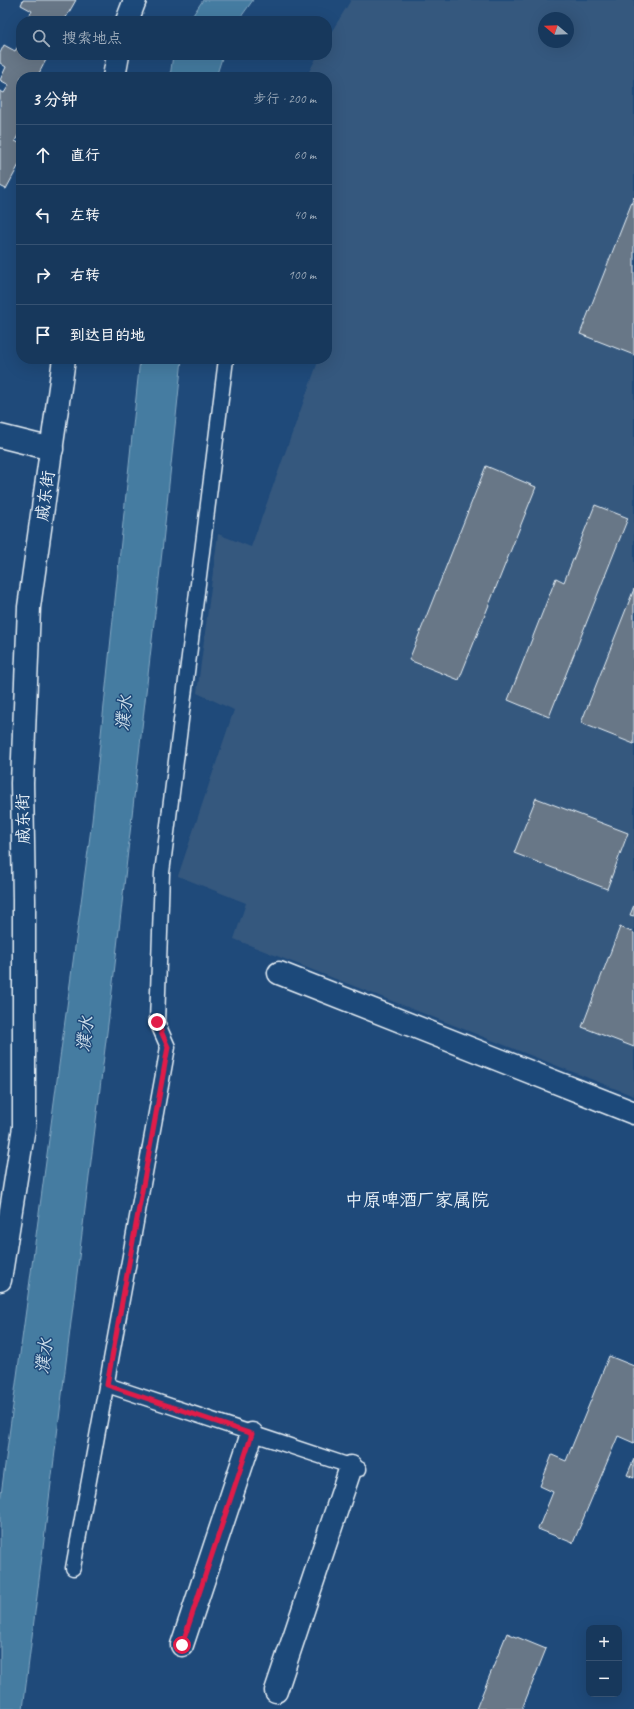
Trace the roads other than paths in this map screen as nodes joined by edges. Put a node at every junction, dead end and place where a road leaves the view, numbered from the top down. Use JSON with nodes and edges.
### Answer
{"nodes":[{"id":1,"x":135,"y":0,"type":"edge"},
{"id":2,"x":129,"y":16,"type":"edge"},
{"id":3,"x":117,"y":60,"type":"edge"},
{"id":4,"x":115,"y":72,"type":"edge"},
{"id":5,"x":63,"y":364,"type":"edge"},
{"id":6,"x":225,"y":364,"type":"edge"},
{"id":7,"x":0,"y":436,"type":"edge"},
{"id":8,"x":52,"y":449,"type":"junction"},
{"id":9,"x":279,"y":973,"type":"dead end"},
{"id":10,"x":634,"y":1113,"type":"edge"},
{"id":11,"x":0,"y":1280,"type":"edge"},
{"id":12,"x":107,"y":1385,"type":"junction"},
{"id":13,"x":252,"y":1434,"type":"junction"},
{"id":14,"x":356,"y":1468,"type":"joint"},
{"id":15,"x":74,"y":1568,"type":"dead end"},
{"id":16,"x":182,"y":1645,"type":"dead end"},
{"id":17,"x":276,"y":1690,"type":"dead end"}],
"edges":[{"from":1,"to":2,"type":"street"},
{"from":3,"to":4,"type":"street"},
{"from":5,"to":8,"type":"street","name":"戚东街"},
{"from":6,"to":12,"type":"lane"},
{"from":7,"to":8,"type":"street"},
{"from":8,"to":11,"type":"street","name":"戚东街"},
{"from":9,"to":10,"type":"street"},
{"from":12,"to":13,"type":"lane"},
{"from":12,"to":15,"type":"lane"},
{"from":13,"to":14,"type":"lane"},
{"from":13,"to":16,"type":"street"},
{"from":14,"to":17,"type":"street"}]}
